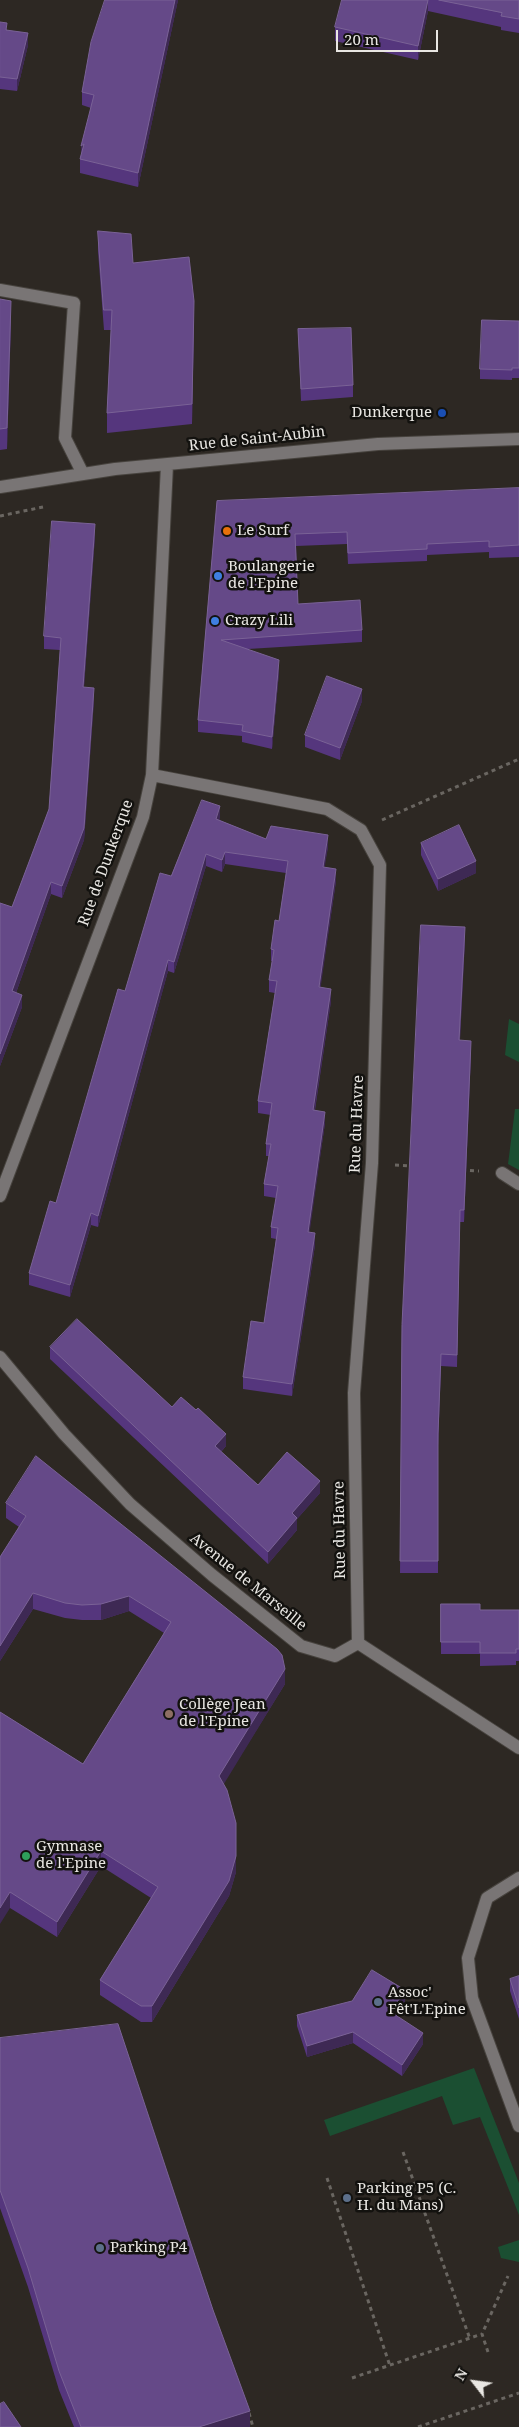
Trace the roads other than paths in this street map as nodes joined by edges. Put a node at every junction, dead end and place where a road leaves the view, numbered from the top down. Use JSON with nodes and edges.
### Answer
{"nodes":[{"id":1,"x":0,"y":290,"type":"edge"},
{"id":2,"x":519,"y":439,"type":"edge"},
{"id":3,"x":167,"y":465,"type":"junction"},
{"id":4,"x":83,"y":474,"type":"junction"},
{"id":5,"x":0,"y":487,"type":"edge"},
{"id":6,"x":152,"y":775,"type":"junction"},
{"id":7,"x":502,"y":1173,"type":"road end"},
{"id":8,"x":519,"y":1184,"type":"edge"},
{"id":9,"x":0,"y":1196,"type":"edge"},
{"id":10,"x":0,"y":1357,"type":"edge"},
{"id":11,"x":358,"y":1642,"type":"junction"},
{"id":12,"x":519,"y":1748,"type":"edge"},
{"id":13,"x":519,"y":1878,"type":"edge"},
{"id":14,"x":519,"y":2126,"type":"edge"}],
"edges":[{"from":1,"to":4,"type":"street"},
{"from":2,"to":3,"type":"street","name":"Rue de Saint-Aubin"},
{"from":3,"to":4,"type":"street","name":"Rue de Saint-Aubin"},
{"from":3,"to":6,"type":"street","name":"Rue de Dunkerque"},
{"from":4,"to":5,"type":"street","name":"Rue de Saint-Aubin"},
{"from":6,"to":9,"type":"street","name":"Rue de Dunkerque"},
{"from":6,"to":11,"type":"street","name":"Rue du Havre"},
{"from":7,"to":8,"type":"street"},
{"from":10,"to":11,"type":"street","name":"Avenue de Marseille"},
{"from":11,"to":12,"type":"street"},
{"from":13,"to":14,"type":"street"}]}
